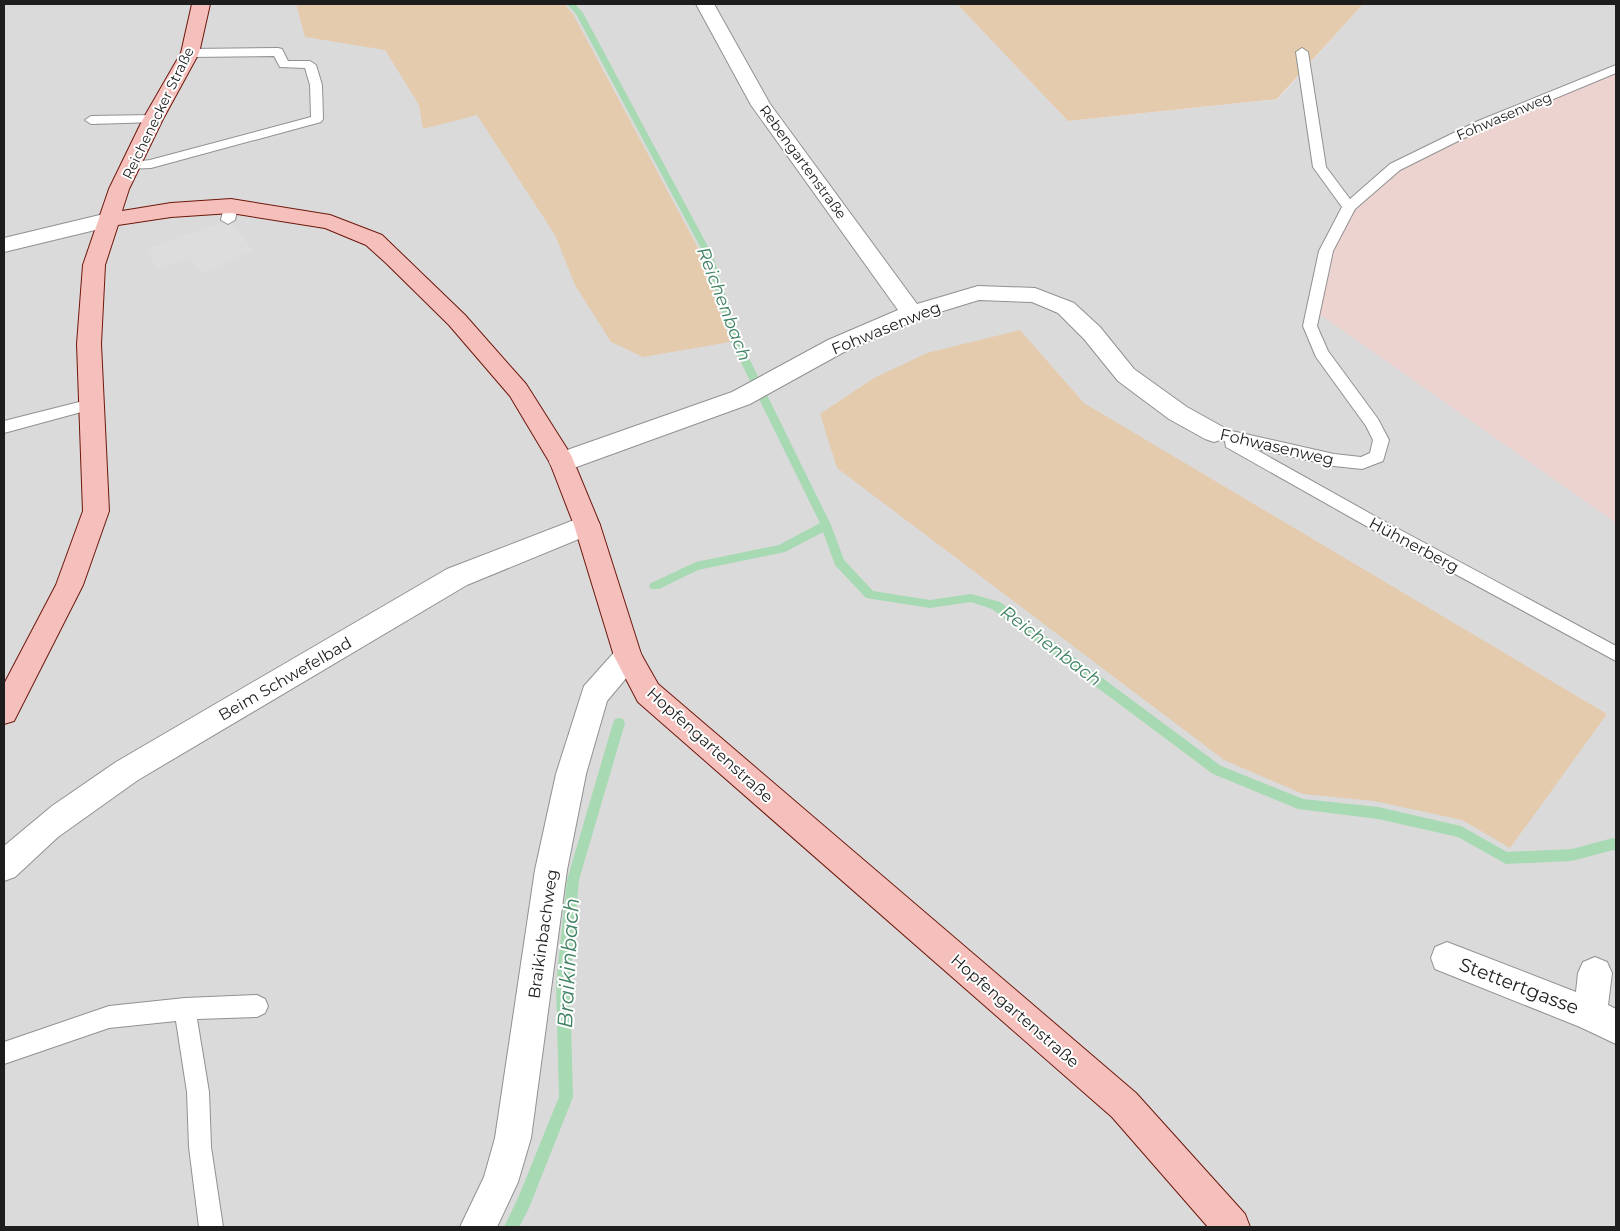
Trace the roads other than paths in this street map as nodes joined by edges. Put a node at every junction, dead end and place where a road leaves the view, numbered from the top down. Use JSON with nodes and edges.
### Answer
{"nodes":[{"id":1,"x":201,"y":4,"type":"edge"},
{"id":2,"x":705,"y":4,"type":"edge"},
{"id":3,"x":1302,"y":52,"type":"dead end"},
{"id":4,"x":190,"y":53,"type":"junction"},
{"id":5,"x":1616,"y":69,"type":"edge"},
{"id":6,"x":153,"y":119,"type":"junction"},
{"id":7,"x":91,"y":120,"type":"dead end"},
{"id":8,"x":130,"y":166,"type":"junction"},
{"id":9,"x":1349,"y":207,"type":"junction"},
{"id":10,"x":108,"y":220,"type":"junction"},
{"id":11,"x":4,"y":245,"type":"edge"},
{"id":12,"x":912,"y":313,"type":"junction"},
{"id":13,"x":91,"y":404,"type":"junction"},
{"id":14,"x":4,"y":427,"type":"edge"},
{"id":15,"x":1214,"y":433,"type":"junction"},
{"id":16,"x":562,"y":462,"type":"junction"},
{"id":17,"x":587,"y":525,"type":"junction"},
{"id":18,"x":1616,"y":654,"type":"edge"},
{"id":19,"x":628,"y":656,"type":"junction"},
{"id":20,"x":12,"y":684,"type":"edge"},
{"id":21,"x":4,"y":712,"type":"edge"},
{"id":22,"x":4,"y":867,"type":"edge"},
{"id":23,"x":1447,"y":958,"type":"dead end"},
{"id":24,"x":1595,"y":973,"type":"dead end"},
{"id":25,"x":257,"y":1006,"type":"dead end"},
{"id":26,"x":185,"y":1009,"type":"junction"},
{"id":27,"x":1603,"y":1021,"type":"edge"},
{"id":28,"x":4,"y":1052,"type":"edge"},
{"id":29,"x":481,"y":1226,"type":"edge"},
{"id":30,"x":210,"y":1227,"type":"edge"},
{"id":31,"x":1232,"y":1227,"type":"edge"}],
"edges":[{"from":1,"to":4,"type":"street","name":"Reichenecker Straße"},
{"from":2,"to":12,"type":"street","name":"Rebengartenstraße"},
{"from":3,"to":9,"type":"lane"},
{"from":4,"to":6,"type":"street","name":"Reichenecker Straße"},
{"from":4,"to":8,"type":"lane"},
{"from":5,"to":9,"type":"lane","name":"Fohwasenweg"},
{"from":6,"to":7,"type":"lane"},
{"from":6,"to":8,"type":"street","name":"Reichenecker Straße"},
{"from":8,"to":10,"type":"street","name":"Reichenecker Straße"},
{"from":9,"to":15,"type":"lane","name":"Fohwasenweg"},
{"from":10,"to":11,"type":"street"},
{"from":10,"to":13,"type":"street","name":"Reichenecker Straße"},
{"from":10,"to":16,"type":"street","name":"Hopfengartenstraße"},
{"from":12,"to":15,"type":"street","name":"Fohwasenweg"},
{"from":12,"to":16,"type":"street","name":"Fohwasenweg"},
{"from":13,"to":14,"type":"lane"},
{"from":13,"to":20,"type":"street","name":"Reichenecker Straße"},
{"from":15,"to":18,"type":"lane","name":"Hühnerberg"},
{"from":16,"to":17,"type":"street","name":"Hopfengartenstraße"},
{"from":17,"to":19,"type":"street","name":"Hopfengartenstraße"},
{"from":17,"to":22,"type":"street","name":"Beim Schwefelbad"},
{"from":19,"to":29,"type":"street","name":"Braikinbachweg"},
{"from":19,"to":31,"type":"street","name":"Hopfengartenstraße"},
{"from":20,"to":21,"type":"street","name":"Reichenecker Straße"},
{"from":23,"to":27,"type":"street","name":"Stettertgasse"},
{"from":24,"to":27,"type":"street","name":"Stettertgasse"},
{"from":25,"to":26,"type":"lane"},
{"from":26,"to":28,"type":"lane"},
{"from":26,"to":30,"type":"lane"}]}
